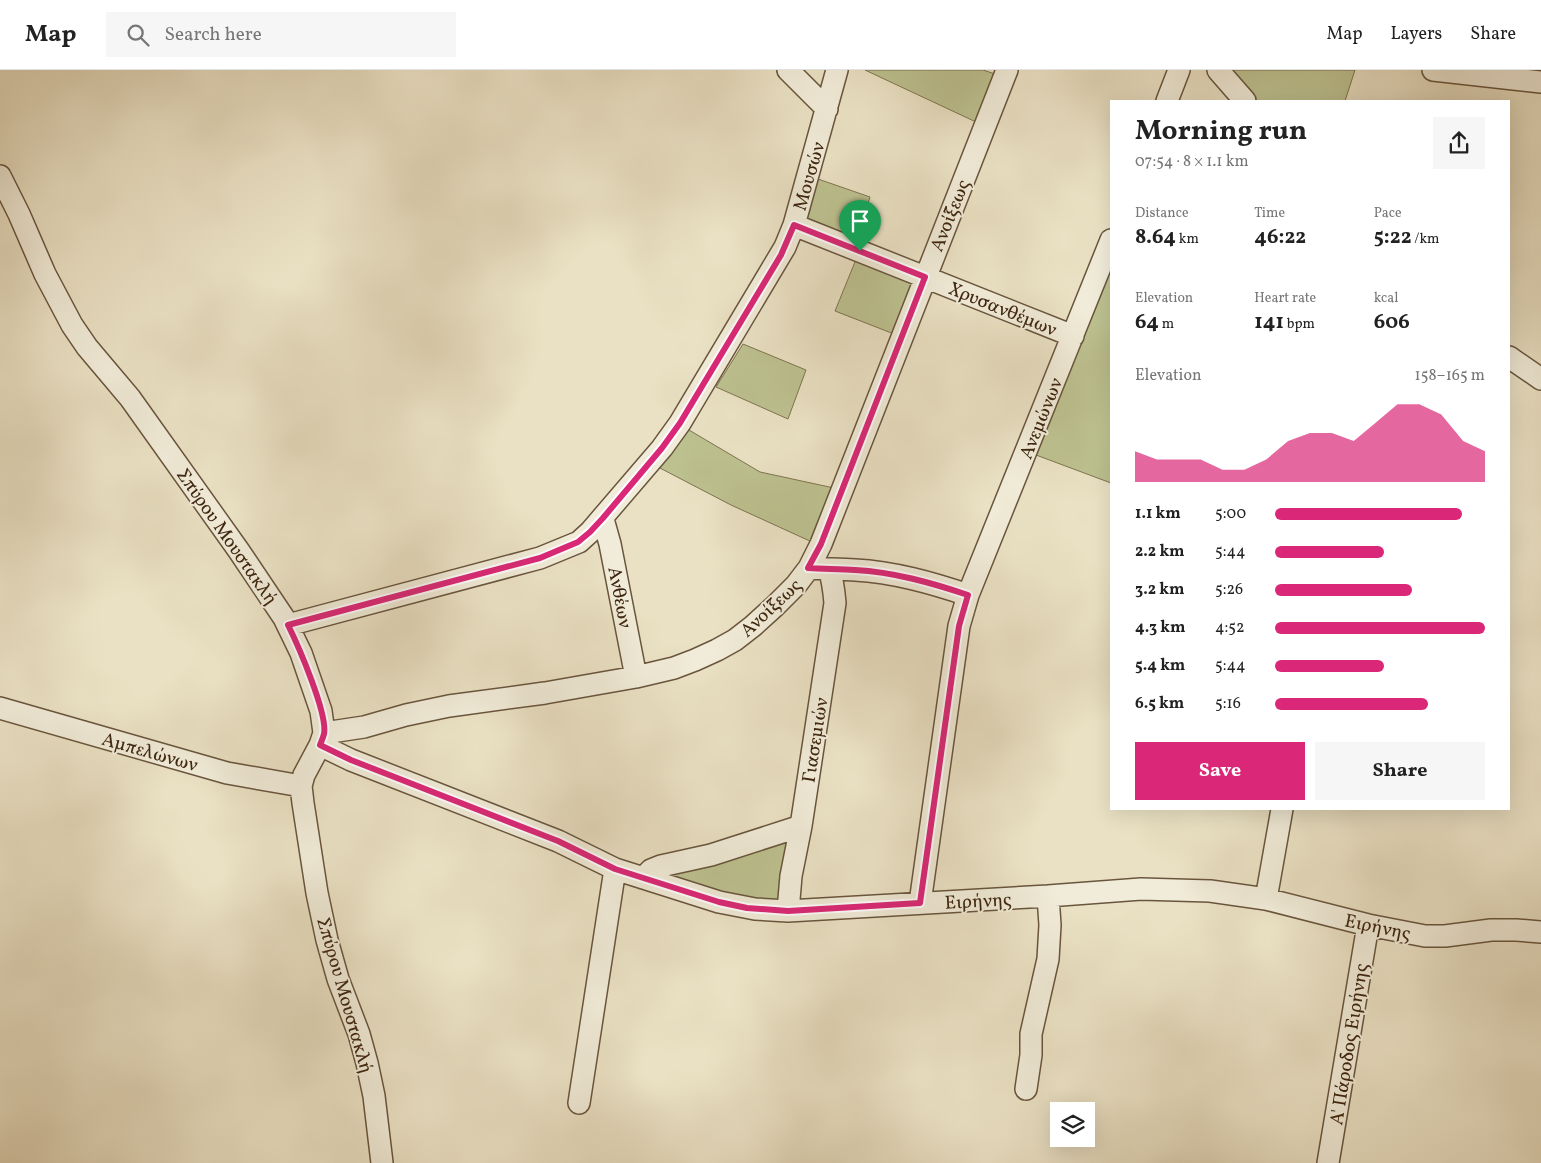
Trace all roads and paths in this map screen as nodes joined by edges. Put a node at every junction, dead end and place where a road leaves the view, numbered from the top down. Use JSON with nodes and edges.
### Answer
{"nodes":[{"id":1,"x":788,"y":70,"type":"edge"},
{"id":2,"x":837,"y":70,"type":"edge"},
{"id":3,"x":1006,"y":70,"type":"edge"},
{"id":4,"x":1179,"y":70,"type":"edge"},
{"id":5,"x":1218,"y":70,"type":"edge"},
{"id":6,"x":1433,"y":70,"type":"edge"},
{"id":7,"x":1541,"y":82,"type":"edge"},
{"id":8,"x":1167,"y":100,"type":"edge"},
{"id":9,"x":1245,"y":100,"type":"edge"},
{"id":10,"x":827,"y":109,"type":"junction"},
{"id":11,"x":0,"y":176,"type":"edge"},
{"id":12,"x":794,"y":225,"type":"junction"},
{"id":13,"x":1110,"y":243,"type":"edge"},
{"id":14,"x":925,"y":277,"type":"junction"},
{"id":15,"x":1073,"y":336,"type":"junction"},
{"id":16,"x":1510,"y":358,"type":"edge"},
{"id":17,"x":1541,"y":379,"type":"edge"},
{"id":18,"x":603,"y":518,"type":"junction"},
{"id":19,"x":818,"y":569,"type":"junction"},
{"id":20,"x":968,"y":595,"type":"junction"},
{"id":21,"x":288,"y":625,"type":"junction"},
{"id":22,"x":636,"y":677,"type":"junction"},
{"id":23,"x":0,"y":708,"type":"edge"},
{"id":24,"x":322,"y":739,"type":"junction"},
{"id":25,"x":301,"y":786,"type":"junction"},
{"id":26,"x":1282,"y":810,"type":"edge"},
{"id":27,"x":801,"y":826,"type":"junction"},
{"id":28,"x":615,"y":869,"type":"junction"},
{"id":29,"x":643,"y":878,"type":"junction"},
{"id":30,"x":1048,"y":896,"type":"junction"},
{"id":31,"x":1266,"y":899,"type":"junction"},
{"id":32,"x":920,"y":903,"type":"junction"},
{"id":33,"x":788,"y":911,"type":"junction"},
{"id":34,"x":1368,"y":925,"type":"junction"},
{"id":35,"x":1541,"y":932,"type":"edge"},
{"id":36,"x":1026,"y":1089,"type":"dead end"},
{"id":37,"x":579,"y":1103,"type":"dead end"},
{"id":38,"x":382,"y":1163,"type":"edge"},
{"id":39,"x":1328,"y":1163,"type":"edge"}],
"edges":[{"from":1,"to":10,"type":"street"},
{"from":2,"to":10,"type":"street","name":"Μουσών"},
{"from":3,"to":14,"type":"street","name":"Ανοίξεως"},
{"from":4,"to":8,"type":"street"},
{"from":5,"to":9,"type":"street"},
{"from":6,"to":7,"type":"street"},
{"from":10,"to":12,"type":"street","name":"Μουσών"},
{"from":11,"to":21,"type":"street","name":"Σπύρου Μουστακλή"},
{"from":12,"to":14,"type":"street","name":"Χρυσανθέμων"},
{"from":12,"to":18,"type":"street","name":"Μουσών"},
{"from":13,"to":15,"type":"street","name":"Ανεμώνων"},
{"from":14,"to":15,"type":"street","name":"Χρυσανθέμων"},
{"from":14,"to":19,"type":"street","name":"Ανοίξεως"},
{"from":15,"to":20,"type":"street","name":"Ανεμώνων"},
{"from":16,"to":17,"type":"street"},
{"from":18,"to":21,"type":"street","name":"Μουσών"},
{"from":18,"to":22,"type":"street","name":"Ανθέων"},
{"from":19,"to":20,"type":"street"},
{"from":19,"to":22,"type":"street","name":"Ανοίξεως"},
{"from":19,"to":27,"type":"street","name":"Γιασεμιών"},
{"from":20,"to":32,"type":"street","name":"Ανεμώνων"},
{"from":21,"to":24,"type":"street","name":"Σπύρου Μουστακλή"},
{"from":22,"to":24,"type":"street","name":"Ανοίξεως"},
{"from":23,"to":25,"type":"street","name":"Αμπελώνων"},
{"from":24,"to":25,"type":"street","name":"Σπύρου Μουστακλή"},
{"from":24,"to":28,"type":"street","name":"Ειρήνης"},
{"from":25,"to":38,"type":"street","name":"Σπύρου Μουστακλή"},
{"from":26,"to":31,"type":"street"},
{"from":27,"to":29,"type":"street"},
{"from":27,"to":33,"type":"street","name":"Γιασεμιών"},
{"from":28,"to":29,"type":"street","name":"Ειρήνης"},
{"from":28,"to":37,"type":"street"},
{"from":29,"to":33,"type":"street","name":"Ειρήνης"},
{"from":30,"to":31,"type":"street","name":"Ειρήνης"},
{"from":30,"to":32,"type":"street","name":"Ειρήνης"},
{"from":30,"to":36,"type":"street"},
{"from":31,"to":34,"type":"street","name":"Ειρήνης"},
{"from":32,"to":33,"type":"street","name":"Ειρήνης"},
{"from":34,"to":35,"type":"street","name":"Ειρήνης"},
{"from":34,"to":39,"type":"street","name":"A' Πάροδος Ειρήνης"}]}
